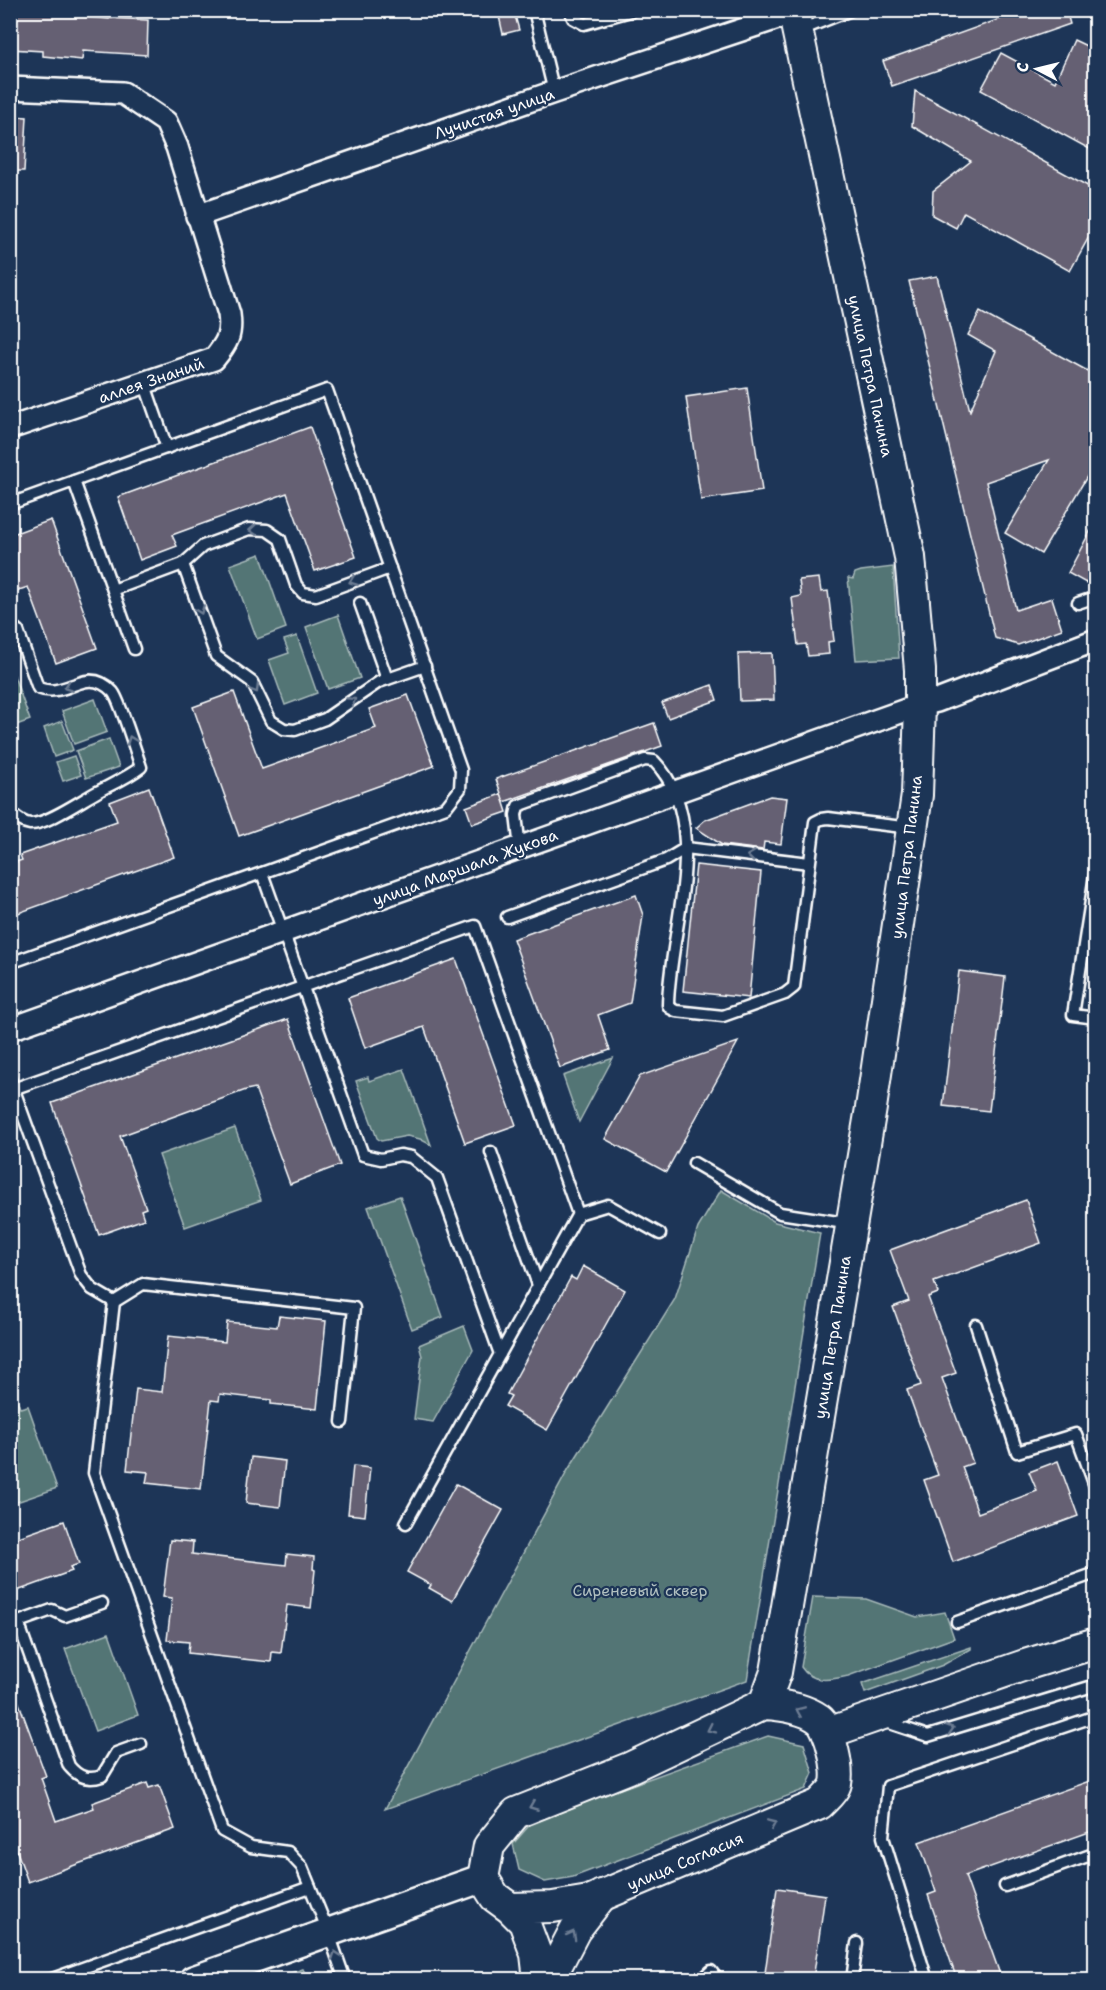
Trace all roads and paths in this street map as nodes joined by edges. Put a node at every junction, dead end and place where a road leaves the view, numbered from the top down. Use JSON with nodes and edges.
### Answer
{"nodes":[{"id":1,"x":534,"y":10,"type":"edge"},
{"id":2,"x":570,"y":10,"type":"edge"},
{"id":3,"x":634,"y":10,"type":"edge"},
{"id":4,"x":850,"y":10,"type":"edge"},
{"id":5,"x":794,"y":18,"type":"edge"},
{"id":6,"x":10,"y":87,"type":"edge"},
{"id":7,"x":554,"y":92,"type":"junction"},
{"id":8,"x":197,"y":216,"type":"junction"},
{"id":9,"x":144,"y":382,"type":"junction"},
{"id":10,"x":10,"y":428,"type":"edge"},
{"id":11,"x":168,"y":448,"type":"junction"},
{"id":12,"x":74,"y":481,"type":"junction"},
{"id":13,"x":10,"y":504,"type":"edge"},
{"id":14,"x":183,"y":564,"type":"junction"},
{"id":15,"x":390,"y":568,"type":"junction"},
{"id":16,"x":113,"y":590,"type":"junction"},
{"id":17,"x":1095,"y":597,"type":"edge"},
{"id":18,"x":360,"y":603,"type":"dead end"},
{"id":19,"x":1078,"y":603,"type":"dead end"},
{"id":20,"x":10,"y":624,"type":"edge"},
{"id":21,"x":1095,"y":640,"type":"edge"},
{"id":22,"x":134,"y":649,"type":"dead end"},
{"id":23,"x":425,"y":666,"type":"junction"},
{"id":24,"x":387,"y":679,"type":"junction"},
{"id":25,"x":920,"y":705,"type":"junction"},
{"id":26,"x":675,"y":792,"type":"junction"},
{"id":27,"x":10,"y":812,"type":"edge"},
{"id":28,"x":912,"y":828,"type":"junction"},
{"id":29,"x":520,"y":848,"type":"junction"},
{"id":30,"x":686,"y":849,"type":"junction"},
{"id":31,"x":809,"y":863,"type":"junction"},
{"id":32,"x":1095,"y":868,"type":"edge"},
{"id":33,"x":262,"y":873,"type":"junction"},
{"id":34,"x":507,"y":917,"type":"dead end"},
{"id":35,"x":283,"y":932,"type":"junction"},
{"id":36,"x":10,"y":963,"type":"edge"},
{"id":37,"x":302,"y":987,"type":"junction"},
{"id":38,"x":1095,"y":1018,"type":"edge"},
{"id":39,"x":10,"y":1029,"type":"edge"},
{"id":40,"x":12,"y":1086,"type":"edge"},
{"id":41,"x":491,"y":1152,"type":"dead end"},
{"id":42,"x":694,"y":1163,"type":"dead end"},
{"id":43,"x":578,"y":1214,"type":"junction"},
{"id":44,"x":851,"y":1224,"type":"junction"},
{"id":45,"x":660,"y":1234,"type":"dead end"},
{"id":46,"x":538,"y":1285,"type":"junction"},
{"id":47,"x":114,"y":1302,"type":"junction"},
{"id":48,"x":976,"y":1325,"type":"dead end"},
{"id":49,"x":500,"y":1354,"type":"junction"},
{"id":50,"x":342,"y":1422,"type":"dead end"},
{"id":51,"x":1095,"y":1489,"type":"edge"},
{"id":52,"x":406,"y":1523,"type":"dead end"},
{"id":53,"x":1095,"y":1574,"type":"edge"},
{"id":54,"x":102,"y":1603,"type":"dead end"},
{"id":55,"x":957,"y":1622,"type":"dead end"},
{"id":56,"x":14,"y":1623,"type":"edge"},
{"id":57,"x":1095,"y":1643,"type":"edge"},
{"id":58,"x":1095,"y":1685,"type":"edge"},
{"id":59,"x":764,"y":1704,"type":"junction"},
{"id":60,"x":1095,"y":1716,"type":"edge"},
{"id":61,"x":874,"y":1718,"type":"junction"},
{"id":62,"x":828,"y":1733,"type":"junction"},
{"id":63,"x":141,"y":1744,"type":"dead end"},
{"id":64,"x":1095,"y":1853,"type":"edge"},
{"id":65,"x":483,"y":1878,"type":"junction"},
{"id":66,"x":1005,"y":1886,"type":"dead end"},
{"id":67,"x":310,"y":1887,"type":"junction"},
{"id":68,"x":602,"y":1895,"type":"junction"},
{"id":69,"x":510,"y":1908,"type":"junction"},
{"id":70,"x":328,"y":1931,"type":"junction"},
{"id":71,"x":857,"y":1943,"type":"dead end"},
{"id":72,"x":49,"y":1980,"type":"edge"},
{"id":73,"x":193,"y":1980,"type":"edge"},
{"id":74,"x":345,"y":1980,"type":"edge"},
{"id":75,"x":539,"y":1980,"type":"edge"},
{"id":76,"x":549,"y":1980,"type":"edge"},
{"id":77,"x":702,"y":1980,"type":"edge"},
{"id":78,"x":718,"y":1980,"type":"edge"},
{"id":79,"x":852,"y":1980,"type":"edge"},
{"id":80,"x":927,"y":1980,"type":"edge"}],
"edges":[{"from":1,"to":7,"type":"lane"},
{"from":2,"to":3,"type":"lane"},
{"from":4,"to":5,"type":"lane"},
{"from":5,"to":7,"type":"street","name":"Лучистая улица"},
{"from":5,"to":25,"type":"main road","name":"улица Петра Панина"},
{"from":6,"to":8,"type":"street","name":"аллея Знаний"},
{"from":7,"to":8,"type":"street","name":"Лучистая улица"},
{"from":8,"to":9,"type":"street","name":"аллея Знаний"},
{"from":9,"to":10,"type":"street","name":"аллея Знаний"},
{"from":9,"to":11,"type":"lane"},
{"from":11,"to":12,"type":"lane"},
{"from":11,"to":15,"type":"lane"},
{"from":12,"to":13,"type":"lane"},
{"from":12,"to":16,"type":"lane"},
{"from":15,"to":14,"type":"lane","one_way":true},
{"from":14,"to":16,"type":"lane"},
{"from":14,"to":24,"type":"lane","one_way":true},
{"from":15,"to":23,"type":"lane"},
{"from":16,"to":22,"type":"lane"},
{"from":17,"to":19,"type":"lane"},
{"from":18,"to":24,"type":"lane"},
{"from":27,"to":20,"type":"lane","one_way":true},
{"from":21,"to":25,"type":"street","name":"улица Маршала Жукова"},
{"from":23,"to":24,"type":"lane"},
{"from":23,"to":33,"type":"lane"},
{"from":25,"to":26,"type":"street","name":"улица Маршала Жукова"},
{"from":25,"to":28,"type":"main road","name":"улица Петра Панина"},
{"from":26,"to":29,"type":"street","name":"улица Маршала Жукова"},
{"from":26,"to":29,"type":"lane"},
{"from":26,"to":30,"type":"lane"},
{"from":28,"to":31,"type":"lane"},
{"from":28,"to":44,"type":"main road","name":"улица Петра Панина"},
{"from":29,"to":35,"type":"street","name":"улица Маршала Жукова"},
{"from":31,"to":30,"type":"lane","one_way":true},
{"from":30,"to":31,"type":"lane"},
{"from":30,"to":34,"type":"lane"},
{"from":32,"to":38,"type":"lane"},
{"from":33,"to":35,"type":"lane"},
{"from":33,"to":36,"type":"lane"},
{"from":35,"to":37,"type":"lane"},
{"from":35,"to":39,"type":"street","name":"улица Маршала Жукова"},
{"from":37,"to":40,"type":"lane"},
{"from":37,"to":43,"type":"lane"},
{"from":37,"to":49,"type":"lane"},
{"from":40,"to":47,"type":"lane"},
{"from":41,"to":46,"type":"lane"},
{"from":42,"to":44,"type":"lane"},
{"from":43,"to":45,"type":"lane"},
{"from":43,"to":46,"type":"lane"},
{"from":44,"to":59,"type":"main road","name":"улица Петра Панина"},
{"from":46,"to":49,"type":"lane"},
{"from":47,"to":50,"type":"lane"},
{"from":47,"to":67,"type":"lane"},
{"from":48,"to":51,"type":"lane"},
{"from":49,"to":52,"type":"lane"},
{"from":53,"to":55,"type":"lane"},
{"from":54,"to":56,"type":"lane"},
{"from":56,"to":63,"type":"lane"},
{"from":57,"to":61,"type":"main road"},
{"from":61,"to":58,"type":"lane","one_way":true},
{"from":62,"to":59,"type":"main road","one_way":true},
{"from":59,"to":65,"type":"main road","one_way":true},
{"from":60,"to":80,"type":"lane"},
{"from":61,"to":62,"type":"main road"},
{"from":68,"to":62,"type":"main road","name":"улица Согласия","one_way":true},
{"from":64,"to":66,"type":"lane"},
{"from":65,"to":69,"type":"main road"},
{"from":65,"to":70,"type":"street"},
{"from":67,"to":70,"type":"lane"},
{"from":67,"to":72,"type":"lane"},
{"from":68,"to":69,"type":"main road","name":"улица Согласия"},
{"from":76,"to":68,"type":"main road","one_way":true},
{"from":69,"to":75,"type":"main road"},
{"from":70,"to":73,"type":"street"},
{"from":74,"to":70,"type":"lane","one_way":true},
{"from":71,"to":79,"type":"lane"},
{"from":77,"to":78,"type":"lane"}]}
